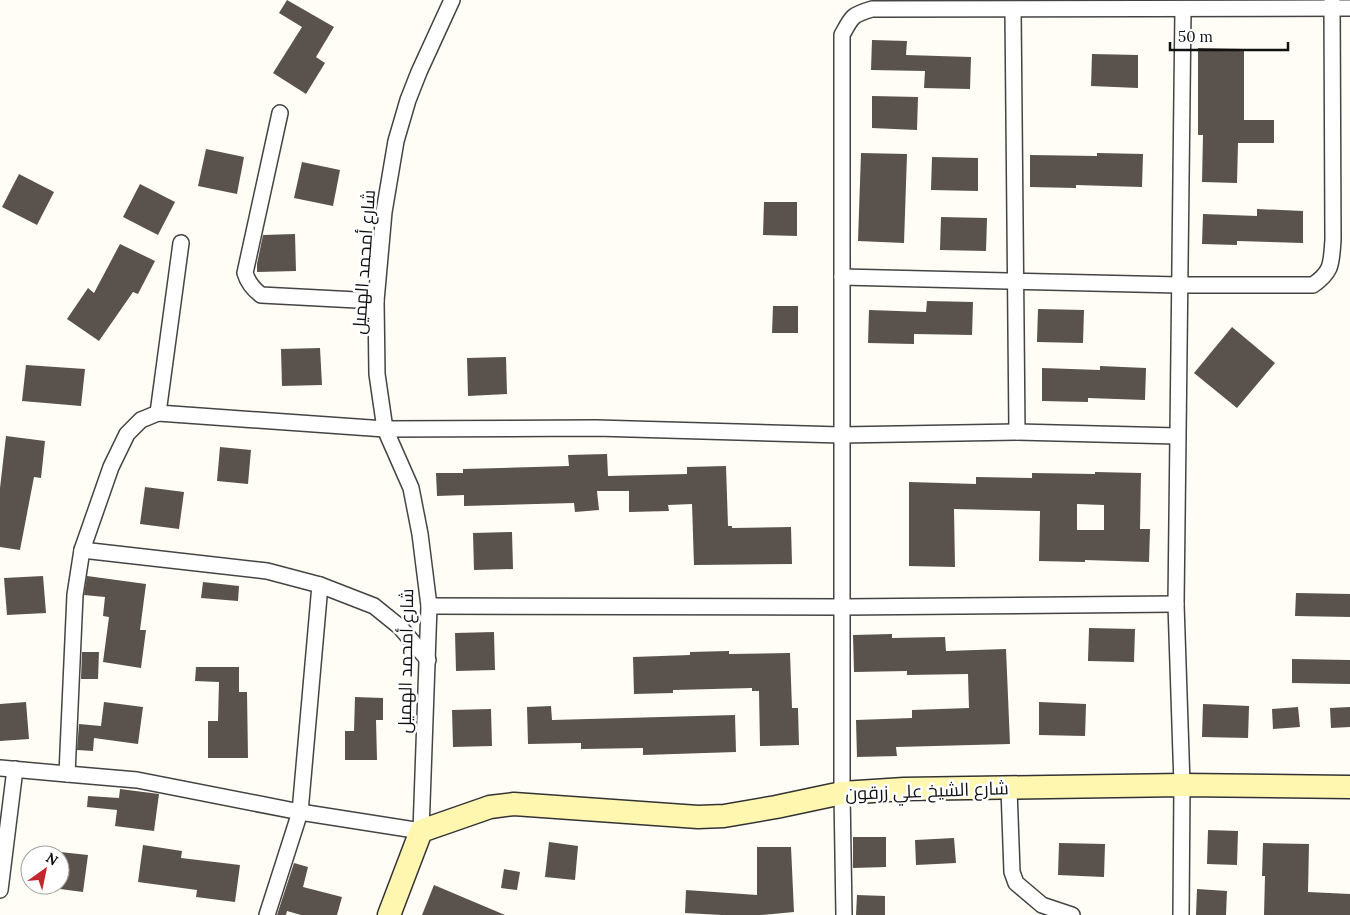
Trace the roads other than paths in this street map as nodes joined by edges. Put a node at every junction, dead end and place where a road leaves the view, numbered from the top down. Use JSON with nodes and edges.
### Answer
{"nodes":[{"id":1,"x":452,"y":0,"type":"edge"},
{"id":2,"x":1331,"y":4,"type":"edge"},
{"id":3,"x":1189,"y":6,"type":"edge"},
{"id":4,"x":1350,"y":8,"type":"edge"},
{"id":5,"x":1013,"y":10,"type":"junction"},
{"id":6,"x":280,"y":113,"type":"dead end"},
{"id":7,"x":181,"y":243,"type":"dead end"},
{"id":8,"x":842,"y":278,"type":"junction"},
{"id":9,"x":1016,"y":282,"type":"junction"},
{"id":10,"x":1179,"y":285,"type":"junction"},
{"id":11,"x":376,"y":301,"type":"junction"},
{"id":12,"x":158,"y":413,"type":"junction"},
{"id":13,"x":386,"y":429,"type":"junction"},
{"id":14,"x":1017,"y":432,"type":"junction"},
{"id":15,"x":841,"y":435,"type":"junction"},
{"id":16,"x":1177,"y":436,"type":"junction"},
{"id":17,"x":82,"y":550,"type":"junction"},
{"id":18,"x":320,"y":585,"type":"junction"},
{"id":19,"x":1176,"y":604,"type":"junction"},
{"id":20,"x":429,"y":606,"type":"junction"},
{"id":21,"x":842,"y":607,"type":"junction"},
{"id":22,"x":428,"y":660,"type":"junction"},
{"id":23,"x":7,"y":769,"type":"edge"},
{"id":24,"x":67,"y":774,"type":"junction"},
{"id":25,"x":1182,"y":785,"type":"junction"},
{"id":26,"x":1350,"y":787,"type":"edge"},
{"id":27,"x":1009,"y":788,"type":"junction"},
{"id":28,"x":842,"y":793,"type":"junction"},
{"id":29,"x":300,"y":812,"type":"junction"},
{"id":30,"x":421,"y":832,"type":"junction"},
{"id":31,"x":0,"y":890,"type":"edge"},
{"id":32,"x":267,"y":915,"type":"edge"},
{"id":33,"x":389,"y":915,"type":"edge"},
{"id":34,"x":844,"y":915,"type":"edge"},
{"id":35,"x":1072,"y":915,"type":"edge"},
{"id":36,"x":1181,"y":915,"type":"edge"}],
"edges":[{"from":1,"to":11,"type":"street","name":"شارع أمحمد الهميل"},
{"from":2,"to":3,"type":"street"},
{"from":2,"to":4,"type":"street"},
{"from":2,"to":10,"type":"street"},
{"from":3,"to":5,"type":"street"},
{"from":3,"to":10,"type":"street"},
{"from":5,"to":8,"type":"street"},
{"from":5,"to":9,"type":"street"},
{"from":6,"to":11,"type":"street"},
{"from":7,"to":12,"type":"street"},
{"from":8,"to":9,"type":"street"},
{"from":8,"to":15,"type":"street"},
{"from":9,"to":10,"type":"street"},
{"from":9,"to":14,"type":"street"},
{"from":10,"to":16,"type":"street"},
{"from":11,"to":13,"type":"street","name":"شارع أمحمد الهميل"},
{"from":12,"to":13,"type":"street"},
{"from":12,"to":17,"type":"street"},
{"from":13,"to":15,"type":"street"},
{"from":13,"to":20,"type":"street","name":"شارع أمحمد الهميل"},
{"from":14,"to":15,"type":"street"},
{"from":14,"to":16,"type":"street"},
{"from":15,"to":21,"type":"street"},
{"from":16,"to":19,"type":"street"},
{"from":17,"to":18,"type":"street"},
{"from":17,"to":24,"type":"street"},
{"from":18,"to":22,"type":"street"},
{"from":18,"to":29,"type":"street"},
{"from":19,"to":21,"type":"street"},
{"from":19,"to":25,"type":"street"},
{"from":20,"to":21,"type":"street"},
{"from":20,"to":22,"type":"street","name":"شارع أمحمد الهميل"},
{"from":21,"to":28,"type":"street"},
{"from":22,"to":30,"type":"street","name":"شارع أمحمد الهميل"},
{"from":23,"to":24,"type":"street"},
{"from":23,"to":31,"type":"street"},
{"from":24,"to":29,"type":"street"},
{"from":25,"to":26,"type":"main road","name":"شارع الشيخ علي زرقون"},
{"from":25,"to":27,"type":"main road","name":"شارع الشيخ علي زرقون"},
{"from":25,"to":36,"type":"street"},
{"from":27,"to":28,"type":"main road","name":"شارع الشيخ علي زرقون"},
{"from":27,"to":35,"type":"street"},
{"from":28,"to":30,"type":"main road","name":"شارع الشيخ علي زرقون"},
{"from":28,"to":34,"type":"street"},
{"from":29,"to":30,"type":"street"},
{"from":29,"to":32,"type":"street"},
{"from":30,"to":33,"type":"main road"}]}
